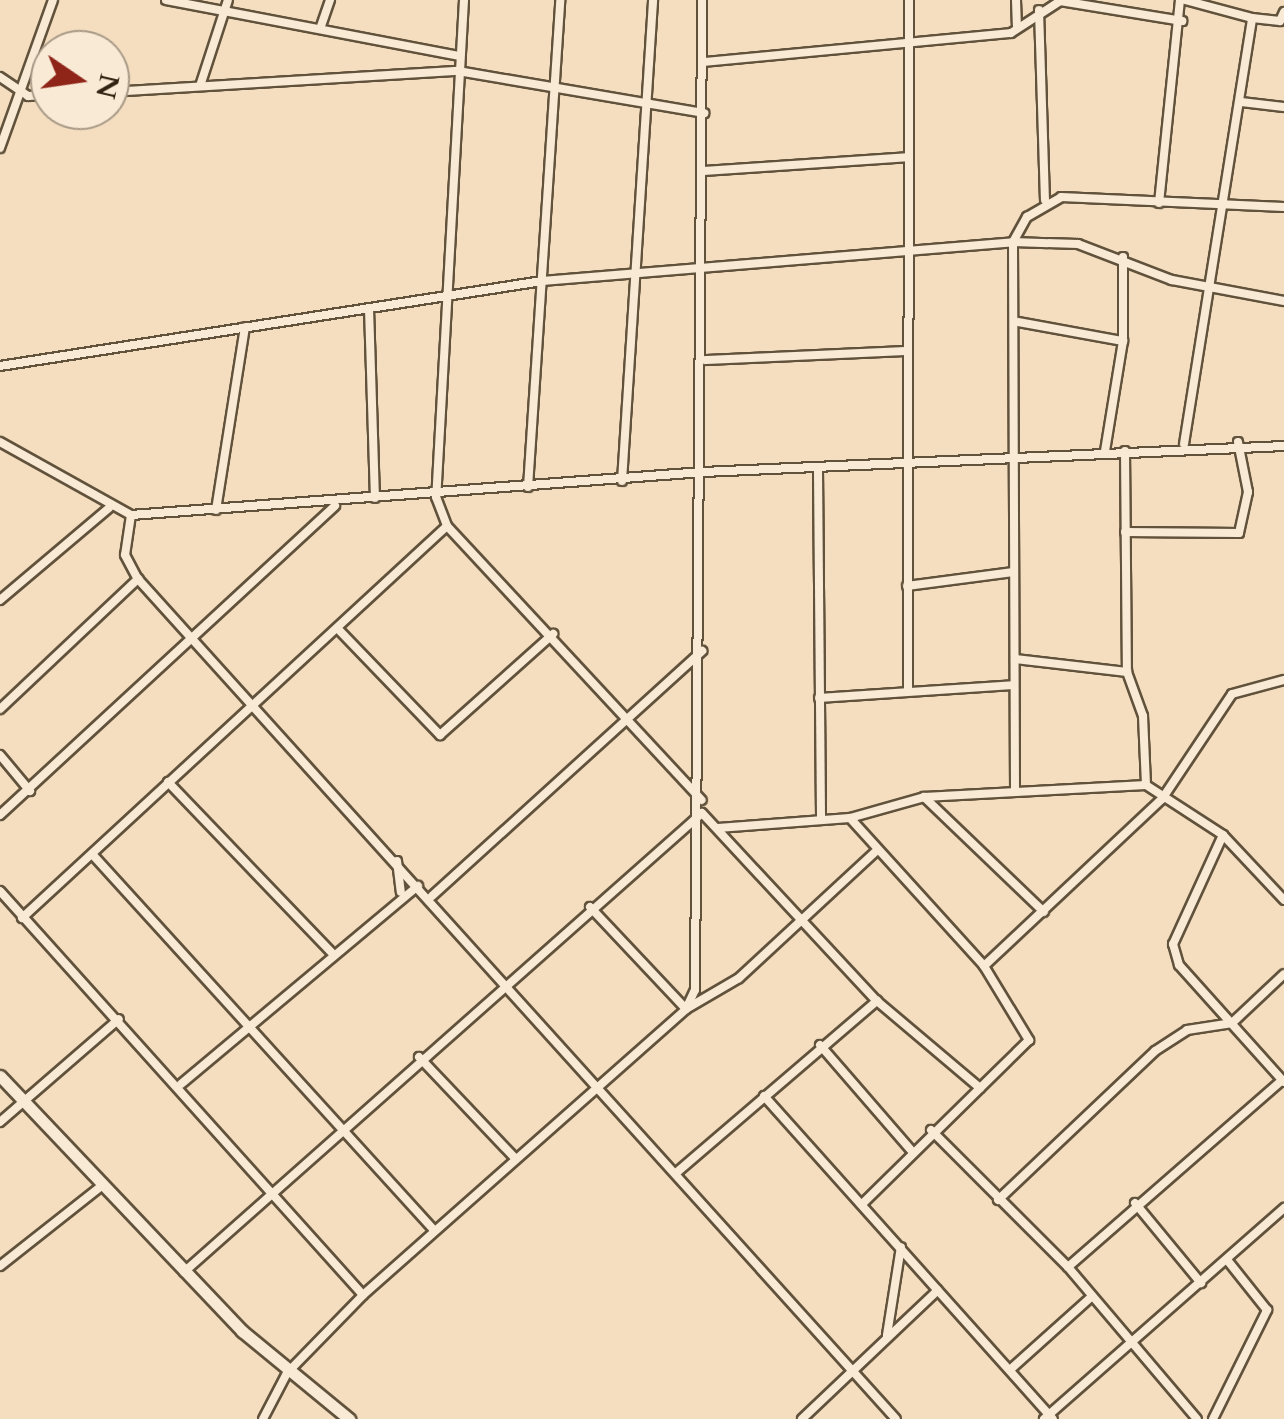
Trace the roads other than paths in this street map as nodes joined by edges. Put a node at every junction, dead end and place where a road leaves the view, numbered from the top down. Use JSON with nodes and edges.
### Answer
{"nodes":[{"id":1,"x":54,"y":0,"type":"edge"},
{"id":2,"x":166,"y":0,"type":"edge"},
{"id":3,"x":228,"y":0,"type":"edge"},
{"id":4,"x":330,"y":0,"type":"edge"},
{"id":5,"x":464,"y":0,"type":"edge"},
{"id":6,"x":560,"y":0,"type":"edge"},
{"id":7,"x":653,"y":0,"type":"edge"},
{"id":8,"x":702,"y":0,"type":"edge"},
{"id":9,"x":908,"y":0,"type":"edge"},
{"id":10,"x":1016,"y":0,"type":"edge"},
{"id":11,"x":1182,"y":0,"type":"edge"},
{"id":12,"x":1039,"y":10,"type":"junction"},
{"id":13,"x":224,"y":12,"type":"junction"},
{"id":14,"x":1252,"y":18,"type":"junction"},
{"id":15,"x":1283,"y":18,"type":"edge"},
{"id":16,"x":1182,"y":21,"type":"junction"},
{"id":17,"x":1017,"y":24,"type":"junction"},
{"id":18,"x":320,"y":29,"type":"junction"},
{"id":19,"x":906,"y":49,"type":"junction"},
{"id":20,"x":459,"y":56,"type":"junction"},
{"id":21,"x":704,"y":62,"type":"junction"},
{"id":22,"x":458,"y":71,"type":"junction"},
{"id":23,"x":0,"y":78,"type":"edge"},
{"id":24,"x":554,"y":85,"type":"junction"},
{"id":25,"x":200,"y":86,"type":"junction"},
{"id":26,"x":16,"y":87,"type":"junction"},
{"id":27,"x":30,"y":90,"type":"edge"},
{"id":28,"x":130,"y":91,"type":"edge"},
{"id":29,"x":646,"y":102,"type":"junction"},
{"id":30,"x":1241,"y":102,"type":"junction"},
{"id":31,"x":1284,"y":106,"type":"edge"},
{"id":32,"x":704,"y":113,"type":"junction"},
{"id":33,"x":0,"y":148,"type":"edge"},
{"id":34,"x":907,"y":157,"type":"junction"},
{"id":35,"x":704,"y":171,"type":"junction"},
{"id":36,"x":1045,"y":200,"type":"junction"},
{"id":37,"x":1159,"y":204,"type":"junction"},
{"id":38,"x":1284,"y":207,"type":"edge"},
{"id":39,"x":1228,"y":209,"type":"junction"},
{"id":40,"x":1014,"y":242,"type":"junction"},
{"id":41,"x":910,"y":249,"type":"junction"},
{"id":42,"x":1123,"y":257,"type":"junction"},
{"id":43,"x":704,"y":266,"type":"junction"},
{"id":44,"x":632,"y":276,"type":"junction"},
{"id":45,"x":542,"y":281,"type":"junction"},
{"id":46,"x":1212,"y":287,"type":"junction"},
{"id":47,"x":445,"y":294,"type":"junction"},
{"id":48,"x":1284,"y":301,"type":"edge"},
{"id":49,"x":369,"y":308,"type":"junction"},
{"id":50,"x":1018,"y":322,"type":"junction"},
{"id":51,"x":245,"y":326,"type":"junction"},
{"id":52,"x":1123,"y":341,"type":"junction"},
{"id":53,"x":907,"y":351,"type":"junction"},
{"id":54,"x":705,"y":360,"type":"junction"},
{"id":55,"x":0,"y":366,"type":"edge"},
{"id":56,"x":1238,"y":442,"type":"junction"},
{"id":57,"x":1184,"y":444,"type":"junction"},
{"id":58,"x":4,"y":445,"type":"edge"},
{"id":59,"x":1284,"y":446,"type":"edge"},
{"id":60,"x":1125,"y":450,"type":"junction"},
{"id":61,"x":1106,"y":452,"type":"junction"},
{"id":62,"x":0,"y":456,"type":"edge"},
{"id":63,"x":1014,"y":456,"type":"junction"},
{"id":64,"x":904,"y":464,"type":"junction"},
{"id":65,"x":818,"y":471,"type":"junction"},
{"id":66,"x":703,"y":472,"type":"junction"},
{"id":67,"x":622,"y":481,"type":"junction"},
{"id":68,"x":528,"y":487,"type":"junction"},
{"id":69,"x":436,"y":496,"type":"junction"},
{"id":70,"x":374,"y":498,"type":"junction"},
{"id":71,"x":335,"y":506,"type":"junction"},
{"id":72,"x":109,"y":508,"type":"junction"},
{"id":73,"x":216,"y":510,"type":"junction"},
{"id":74,"x":131,"y":516,"type":"junction"},
{"id":75,"x":447,"y":526,"type":"junction"},
{"id":76,"x":1126,"y":532,"type":"junction"},
{"id":77,"x":1013,"y":572,"type":"junction"},
{"id":78,"x":138,"y":578,"type":"junction"},
{"id":79,"x":907,"y":586,"type":"junction"},
{"id":80,"x":0,"y":600,"type":"edge"},
{"id":81,"x":339,"y":630,"type":"junction"},
{"id":82,"x":553,"y":634,"type":"junction"},
{"id":83,"x":194,"y":636,"type":"junction"},
{"id":84,"x":702,"y":651,"type":"junction"},
{"id":85,"x":1015,"y":659,"type":"junction"},
{"id":86,"x":1126,"y":672,"type":"junction"},
{"id":87,"x":1284,"y":680,"type":"edge"},
{"id":88,"x":1013,"y":685,"type":"junction"},
{"id":89,"x":908,"y":691,"type":"junction"},
{"id":90,"x":819,"y":698,"type":"junction"},
{"id":91,"x":249,"y":703,"type":"junction"},
{"id":92,"x":0,"y":709,"type":"edge"},
{"id":93,"x":629,"y":714,"type":"junction"},
{"id":94,"x":0,"y":755,"type":"edge"},
{"id":95,"x":168,"y":782,"type":"junction"},
{"id":96,"x":1146,"y":785,"type":"junction"},
{"id":97,"x":1015,"y":790,"type":"junction"},
{"id":98,"x":30,"y":791,"type":"junction"},
{"id":99,"x":924,"y":798,"type":"junction"},
{"id":100,"x":702,"y":800,"type":"junction"},
{"id":101,"x":1162,"y":800,"type":"junction"},
{"id":102,"x":702,"y":812,"type":"junction"},
{"id":103,"x":0,"y":815,"type":"edge"},
{"id":104,"x":850,"y":818,"type":"junction"},
{"id":105,"x":821,"y":819,"type":"junction"},
{"id":106,"x":718,"y":828,"type":"junction"},
{"id":107,"x":1223,"y":835,"type":"junction"},
{"id":108,"x":874,"y":852,"type":"junction"},
{"id":109,"x":92,"y":854,"type":"junction"},
{"id":110,"x":397,"y":858,"type":"junction"},
{"id":111,"x":418,"y":886,"type":"junction"},
{"id":112,"x":0,"y":891,"type":"edge"},
{"id":113,"x":401,"y":892,"type":"junction"},
{"id":114,"x":432,"y":896,"type":"junction"},
{"id":115,"x":1284,"y":900,"type":"edge"},
{"id":116,"x":590,"y":907,"type":"junction"},
{"id":117,"x":1044,"y":912,"type":"junction"},
{"id":118,"x":807,"y":915,"type":"junction"},
{"id":119,"x":22,"y":918,"type":"junction"},
{"id":120,"x":331,"y":952,"type":"junction"},
{"id":121,"x":984,"y":966,"type":"junction"},
{"id":122,"x":1284,"y":974,"type":"edge"},
{"id":123,"x":508,"y":980,"type":"junction"},
{"id":124,"x":877,"y":1001,"type":"junction"},
{"id":125,"x":686,"y":1009,"type":"junction"},
{"id":126,"x":119,"y":1020,"type":"junction"},
{"id":127,"x":248,"y":1024,"type":"junction"},
{"id":128,"x":1232,"y":1024,"type":"junction"},
{"id":129,"x":820,"y":1046,"type":"junction"},
{"id":130,"x":419,"y":1056,"type":"junction"},
{"id":131,"x":0,"y":1076,"type":"edge"},
{"id":132,"x":1283,"y":1081,"type":"edge"},
{"id":133,"x":181,"y":1084,"type":"junction"},
{"id":134,"x":600,"y":1088,"type":"junction"},
{"id":135,"x":980,"y":1088,"type":"junction"},
{"id":136,"x":764,"y":1096,"type":"junction"},
{"id":137,"x":24,"y":1101,"type":"junction"},
{"id":138,"x":0,"y":1122,"type":"edge"},
{"id":139,"x":343,"y":1127,"type":"junction"},
{"id":140,"x":931,"y":1130,"type":"junction"},
{"id":141,"x":910,"y":1149,"type":"junction"},
{"id":142,"x":515,"y":1158,"type":"junction"},
{"id":143,"x":676,"y":1173,"type":"junction"},
{"id":144,"x":100,"y":1187,"type":"junction"},
{"id":145,"x":273,"y":1189,"type":"junction"},
{"id":146,"x":998,"y":1200,"type":"junction"},
{"id":147,"x":863,"y":1203,"type":"junction"},
{"id":148,"x":1135,"y":1203,"type":"junction"},
{"id":149,"x":1284,"y":1208,"type":"edge"},
{"id":150,"x":433,"y":1229,"type":"junction"},
{"id":151,"x":901,"y":1247,"type":"junction"},
{"id":152,"x":1228,"y":1261,"type":"junction"},
{"id":153,"x":0,"y":1266,"type":"edge"},
{"id":154,"x":1068,"y":1267,"type":"junction"},
{"id":155,"x":184,"y":1272,"type":"junction"},
{"id":156,"x":1200,"y":1283,"type":"junction"},
{"id":157,"x":938,"y":1290,"type":"junction"},
{"id":158,"x":363,"y":1294,"type":"junction"},
{"id":159,"x":1090,"y":1298,"type":"junction"},
{"id":160,"x":887,"y":1335,"type":"junction"},
{"id":161,"x":1131,"y":1338,"type":"junction"},
{"id":162,"x":1012,"y":1368,"type":"junction"},
{"id":163,"x":850,"y":1370,"type":"junction"},
{"id":164,"x":286,"y":1373,"type":"junction"},
{"id":165,"x":1048,"y":1418,"type":"edge"},
{"id":166,"x":264,"y":1419,"type":"edge"},
{"id":167,"x":348,"y":1419,"type":"edge"},
{"id":168,"x":802,"y":1419,"type":"edge"},
{"id":169,"x":896,"y":1419,"type":"edge"},
{"id":170,"x":1197,"y":1419,"type":"edge"},
{"id":171,"x":1213,"y":1419,"type":"edge"}],
"edges":[{"from":1,"to":26,"type":"street"},
{"from":2,"to":13,"type":"street"},
{"from":3,"to":13,"type":"street"},
{"from":4,"to":18,"type":"street"},
{"from":5,"to":20,"type":"street"},
{"from":6,"to":24,"type":"street"},
{"from":7,"to":29,"type":"street"},
{"from":8,"to":21,"type":"street"},
{"from":9,"to":19,"type":"street"},
{"from":10,"to":17,"type":"street"},
{"from":11,"to":14,"type":"street"},
{"from":11,"to":16,"type":"street"},
{"from":12,"to":16,"type":"street"},
{"from":12,"to":17,"type":"street"},
{"from":12,"to":36,"type":"street"},
{"from":13,"to":18,"type":"street"},
{"from":13,"to":25,"type":"street"},
{"from":14,"to":15,"type":"street"},
{"from":14,"to":30,"type":"street"},
{"from":16,"to":37,"type":"street"},
{"from":17,"to":19,"type":"street"},
{"from":18,"to":20,"type":"street"},
{"from":19,"to":21,"type":"street"},
{"from":19,"to":34,"type":"street"},
{"from":20,"to":22,"type":"street"},
{"from":21,"to":32,"type":"street"},
{"from":22,"to":24,"type":"street"},
{"from":22,"to":25,"type":"street"},
{"from":22,"to":47,"type":"street"},
{"from":23,"to":26,"type":"street"},
{"from":24,"to":29,"type":"street"},
{"from":24,"to":45,"type":"street"},
{"from":25,"to":28,"type":"street"},
{"from":26,"to":27,"type":"street"},
{"from":26,"to":33,"type":"street"},
{"from":29,"to":32,"type":"street"},
{"from":29,"to":44,"type":"street"},
{"from":30,"to":31,"type":"street"},
{"from":30,"to":39,"type":"street"},
{"from":32,"to":35,"type":"street"},
{"from":34,"to":35,"type":"street"},
{"from":34,"to":41,"type":"street"},
{"from":35,"to":43,"type":"street"},
{"from":36,"to":37,"type":"street"},
{"from":36,"to":40,"type":"street"},
{"from":37,"to":39,"type":"street"},
{"from":38,"to":39,"type":"street"},
{"from":39,"to":46,"type":"street"},
{"from":40,"to":41,"type":"street"},
{"from":40,"to":42,"type":"street"},
{"from":40,"to":50,"type":"street"},
{"from":41,"to":43,"type":"street"},
{"from":41,"to":53,"type":"street"},
{"from":42,"to":46,"type":"street"},
{"from":42,"to":52,"type":"street"},
{"from":43,"to":44,"type":"street"},
{"from":43,"to":54,"type":"street"},
{"from":44,"to":45,"type":"street"},
{"from":44,"to":67,"type":"street"},
{"from":45,"to":47,"type":"street"},
{"from":45,"to":68,"type":"street"},
{"from":46,"to":48,"type":"street"},
{"from":46,"to":57,"type":"street"},
{"from":47,"to":49,"type":"street"},
{"from":47,"to":69,"type":"street"},
{"from":49,"to":51,"type":"street"},
{"from":49,"to":70,"type":"street"},
{"from":50,"to":52,"type":"street"},
{"from":50,"to":63,"type":"street"},
{"from":51,"to":55,"type":"street"},
{"from":51,"to":73,"type":"street"},
{"from":52,"to":61,"type":"street"},
{"from":53,"to":54,"type":"street"},
{"from":53,"to":64,"type":"street"},
{"from":54,"to":66,"type":"street"},
{"from":56,"to":57,"type":"street"},
{"from":56,"to":59,"type":"street"},
{"from":56,"to":76,"type":"street"},
{"from":57,"to":60,"type":"street"},
{"from":58,"to":62,"type":"street"},
{"from":58,"to":72,"type":"street"},
{"from":60,"to":61,"type":"street"},
{"from":60,"to":76,"type":"street"},
{"from":61,"to":63,"type":"street"},
{"from":63,"to":64,"type":"street"},
{"from":63,"to":77,"type":"street"},
{"from":64,"to":65,"type":"street"},
{"from":64,"to":79,"type":"street"},
{"from":65,"to":66,"type":"street"},
{"from":65,"to":90,"type":"street"},
{"from":66,"to":67,"type":"street"},
{"from":66,"to":84,"type":"street"},
{"from":67,"to":68,"type":"street"},
{"from":68,"to":69,"type":"street"},
{"from":69,"to":70,"type":"street"},
{"from":69,"to":75,"type":"street"},
{"from":70,"to":71,"type":"street"},
{"from":71,"to":73,"type":"street"},
{"from":71,"to":83,"type":"street"},
{"from":72,"to":74,"type":"street"},
{"from":72,"to":80,"type":"street"},
{"from":73,"to":74,"type":"street"},
{"from":74,"to":78,"type":"street"},
{"from":75,"to":81,"type":"street"},
{"from":75,"to":82,"type":"street"},
{"from":76,"to":86,"type":"street"},
{"from":77,"to":79,"type":"street"},
{"from":77,"to":85,"type":"street"},
{"from":78,"to":83,"type":"street"},
{"from":78,"to":92,"type":"street"},
{"from":79,"to":89,"type":"street"},
{"from":81,"to":82,"type":"street"},
{"from":81,"to":91,"type":"street"},
{"from":82,"to":93,"type":"street"},
{"from":83,"to":91,"type":"street"},
{"from":83,"to":98,"type":"street"},
{"from":84,"to":93,"type":"street"},
{"from":84,"to":100,"type":"street"},
{"from":85,"to":86,"type":"street"},
{"from":85,"to":88,"type":"street"},
{"from":86,"to":96,"type":"street"},
{"from":87,"to":101,"type":"street"},
{"from":88,"to":89,"type":"street"},
{"from":88,"to":97,"type":"street"},
{"from":89,"to":90,"type":"street"},
{"from":90,"to":105,"type":"street"},
{"from":91,"to":95,"type":"street"},
{"from":91,"to":110,"type":"street"},
{"from":93,"to":100,"type":"street"},
{"from":93,"to":114,"type":"street"},
{"from":94,"to":98,"type":"street"},
{"from":95,"to":109,"type":"street"},
{"from":95,"to":120,"type":"street"},
{"from":96,"to":97,"type":"street"},
{"from":96,"to":101,"type":"street"},
{"from":97,"to":99,"type":"street"},
{"from":98,"to":103,"type":"street"},
{"from":99,"to":104,"type":"street"},
{"from":99,"to":117,"type":"street"},
{"from":100,"to":102,"type":"street"},
{"from":101,"to":107,"type":"street"},
{"from":101,"to":117,"type":"street"},
{"from":102,"to":106,"type":"street"},
{"from":102,"to":116,"type":"street"},
{"from":102,"to":125,"type":"street"},
{"from":104,"to":105,"type":"street"},
{"from":104,"to":108,"type":"street"},
{"from":105,"to":106,"type":"street"},
{"from":106,"to":118,"type":"street"},
{"from":107,"to":115,"type":"street"},
{"from":107,"to":128,"type":"street"},
{"from":108,"to":118,"type":"street"},
{"from":108,"to":121,"type":"street"},
{"from":109,"to":119,"type":"street"},
{"from":109,"to":127,"type":"street"},
{"from":110,"to":111,"type":"street"},
{"from":110,"to":113,"type":"street"},
{"from":111,"to":113,"type":"street"},
{"from":111,"to":114,"type":"street"},
{"from":112,"to":119,"type":"street"},
{"from":113,"to":120,"type":"street"},
{"from":114,"to":123,"type":"street"},
{"from":116,"to":123,"type":"street"},
{"from":116,"to":125,"type":"street"},
{"from":117,"to":121,"type":"street"},
{"from":118,"to":124,"type":"street"},
{"from":118,"to":125,"type":"street"},
{"from":119,"to":126,"type":"street"},
{"from":120,"to":127,"type":"street"},
{"from":121,"to":135,"type":"street"},
{"from":122,"to":128,"type":"street"},
{"from":123,"to":130,"type":"street"},
{"from":123,"to":134,"type":"street"},
{"from":124,"to":129,"type":"street"},
{"from":124,"to":135,"type":"street"},
{"from":125,"to":134,"type":"street"},
{"from":126,"to":133,"type":"street"},
{"from":126,"to":137,"type":"street"},
{"from":127,"to":133,"type":"street"},
{"from":127,"to":139,"type":"street"},
{"from":128,"to":132,"type":"street"},
{"from":128,"to":146,"type":"street"},
{"from":129,"to":136,"type":"street"},
{"from":129,"to":141,"type":"street"},
{"from":130,"to":139,"type":"street"},
{"from":130,"to":142,"type":"street"},
{"from":131,"to":137,"type":"main road"},
{"from":132,"to":148,"type":"street"},
{"from":133,"to":145,"type":"street"},
{"from":134,"to":142,"type":"street"},
{"from":134,"to":143,"type":"street"},
{"from":135,"to":140,"type":"street"},
{"from":136,"to":143,"type":"street"},
{"from":136,"to":147,"type":"street"},
{"from":137,"to":138,"type":"street"},
{"from":137,"to":144,"type":"main road"},
{"from":139,"to":145,"type":"street"},
{"from":139,"to":150,"type":"street"},
{"from":140,"to":141,"type":"street"},
{"from":140,"to":146,"type":"street"},
{"from":141,"to":147,"type":"street"},
{"from":142,"to":150,"type":"street"},
{"from":143,"to":163,"type":"street"},
{"from":144,"to":153,"type":"street"},
{"from":144,"to":155,"type":"main road"},
{"from":145,"to":155,"type":"street"},
{"from":145,"to":158,"type":"street"},
{"from":146,"to":154,"type":"street"},
{"from":147,"to":151,"type":"street"},
{"from":148,"to":154,"type":"street"},
{"from":148,"to":156,"type":"street"},
{"from":149,"to":152,"type":"street"},
{"from":150,"to":158,"type":"street"},
{"from":151,"to":157,"type":"street"},
{"from":151,"to":160,"type":"street"},
{"from":152,"to":156,"type":"street"},
{"from":152,"to":171,"type":"street"},
{"from":154,"to":159,"type":"street"},
{"from":155,"to":164,"type":"main road"},
{"from":156,"to":161,"type":"street"},
{"from":157,"to":160,"type":"street"},
{"from":157,"to":162,"type":"street"},
{"from":158,"to":164,"type":"street"},
{"from":159,"to":161,"type":"street"},
{"from":159,"to":162,"type":"street"},
{"from":160,"to":163,"type":"street"},
{"from":161,"to":165,"type":"street"},
{"from":161,"to":170,"type":"street"},
{"from":162,"to":165,"type":"street"},
{"from":163,"to":168,"type":"street"},
{"from":163,"to":169,"type":"street"},
{"from":164,"to":166,"type":"street"},
{"from":164,"to":167,"type":"main road"}]}
